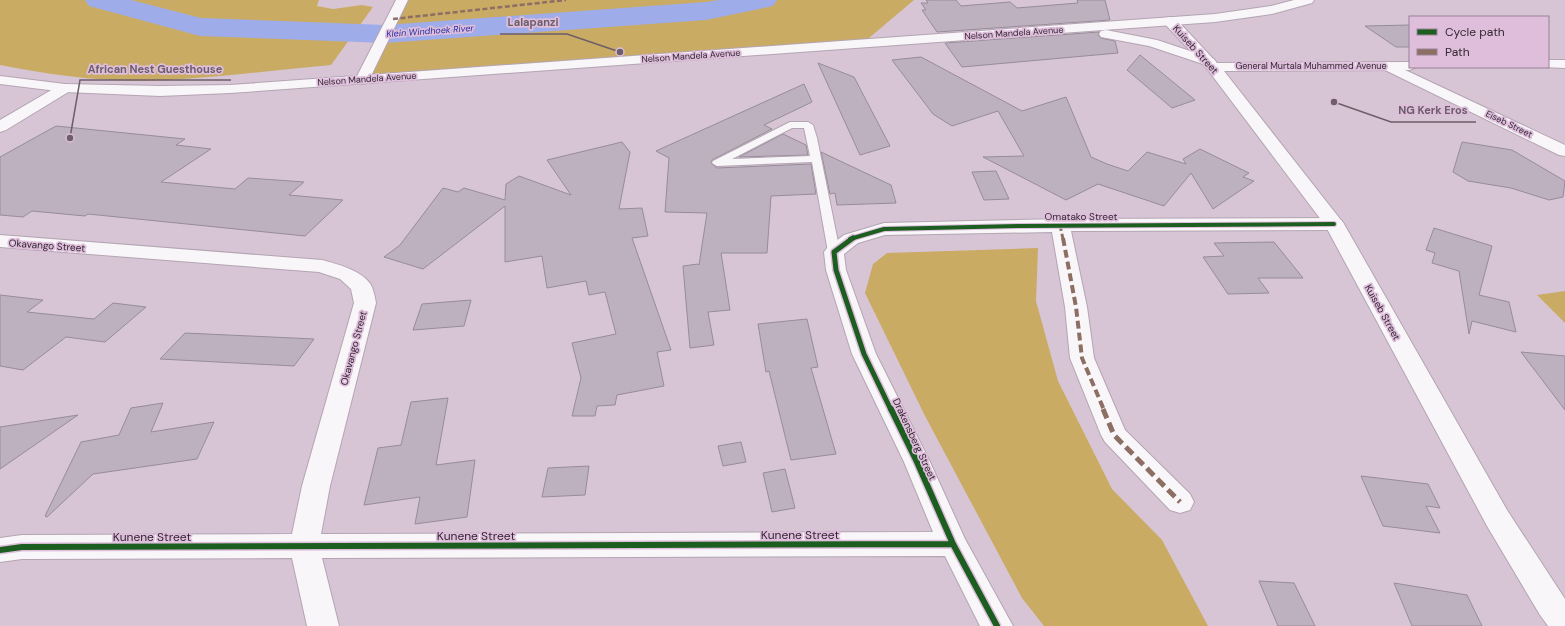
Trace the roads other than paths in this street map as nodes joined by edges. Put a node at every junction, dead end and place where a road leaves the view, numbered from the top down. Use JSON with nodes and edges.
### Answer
{"nodes":[{"id":1,"x":402,"y":0,"type":"edge"},
{"id":2,"x":1308,"y":0,"type":"edge"},
{"id":3,"x":1170,"y":21,"type":"junction"},
{"id":4,"x":1054,"y":30,"type":"junction"},
{"id":5,"x":1211,"y":64,"type":"junction"},
{"id":6,"x":1549,"y":64,"type":"edge"},
{"id":7,"x":1565,"y":64,"type":"edge"},
{"id":8,"x":1388,"y":66,"type":"junction"},
{"id":9,"x":1409,"y":66,"type":"edge"},
{"id":10,"x":0,"y":80,"type":"edge"},
{"id":11,"x":362,"y":80,"type":"junction"},
{"id":12,"x":65,"y":88,"type":"junction"},
{"id":13,"x":0,"y":127,"type":"edge"},
{"id":14,"x":1565,"y":151,"type":"edge"},
{"id":15,"x":816,"y":159,"type":"junction"},
{"id":16,"x":1334,"y":224,"type":"junction"},
{"id":17,"x":1060,"y":226,"type":"junction"},
{"id":18,"x":0,"y":241,"type":"edge"},
{"id":19,"x":834,"y":252,"type":"junction"},
{"id":20,"x":1180,"y":502,"type":"dead end"},
{"id":21,"x":953,"y":544,"type":"junction"},
{"id":22,"x":304,"y":546,"type":"junction"},
{"id":23,"x":0,"y":550,"type":"edge"},
{"id":24,"x":1565,"y":625,"type":"edge"},
{"id":25,"x":323,"y":626,"type":"edge"},
{"id":26,"x":997,"y":626,"type":"edge"}],
"edges":[{"from":1,"to":11,"type":"street"},
{"from":2,"to":3,"type":"street","name":"Nelson Mandela Avenue"},
{"from":3,"to":4,"type":"street","name":"Nelson Mandela Avenue"},
{"from":3,"to":5,"type":"street","name":"Kuiseb Street"},
{"from":4,"to":5,"type":"street","name":"General Murtala Muhammed Avenue"},
{"from":4,"to":11,"type":"street","name":"Nelson Mandela Avenue"},
{"from":5,"to":8,"type":"street","name":"General Murtala Muhammed Avenue"},
{"from":5,"to":16,"type":"street","name":"Kuiseb Street"},
{"from":6,"to":7,"type":"street"},
{"from":8,"to":9,"type":"street","name":"General Murtala Muhammed Avenue"},
{"from":8,"to":14,"type":"street","name":"Eiseb Street"},
{"from":10,"to":12,"type":"street","name":"Nelson Mandela Avenue"},
{"from":11,"to":12,"type":"street","name":"Nelson Mandela Avenue"},
{"from":12,"to":13,"type":"street"},
{"from":15,"to":15,"type":"lane","name":"Drakensberg Street"},
{"from":15,"to":19,"type":"lane","name":"Drakensberg Street"},
{"from":16,"to":17,"type":"street","name":"Omatako Street"},
{"from":16,"to":24,"type":"street","name":"Kuiseb Street"},
{"from":17,"to":19,"type":"street","name":"Omatako Street"},
{"from":17,"to":20,"type":"street"},
{"from":18,"to":22,"type":"street","name":"Okavango Street"},
{"from":19,"to":21,"type":"street","name":"Drakensberg Street"},
{"from":21,"to":22,"type":"street","name":"Kunene Street"},
{"from":21,"to":26,"type":"street","name":"Drakensberg Street"},
{"from":22,"to":23,"type":"street","name":"Kunene Street"},
{"from":22,"to":25,"type":"street","name":"Okavango Street"}]}
